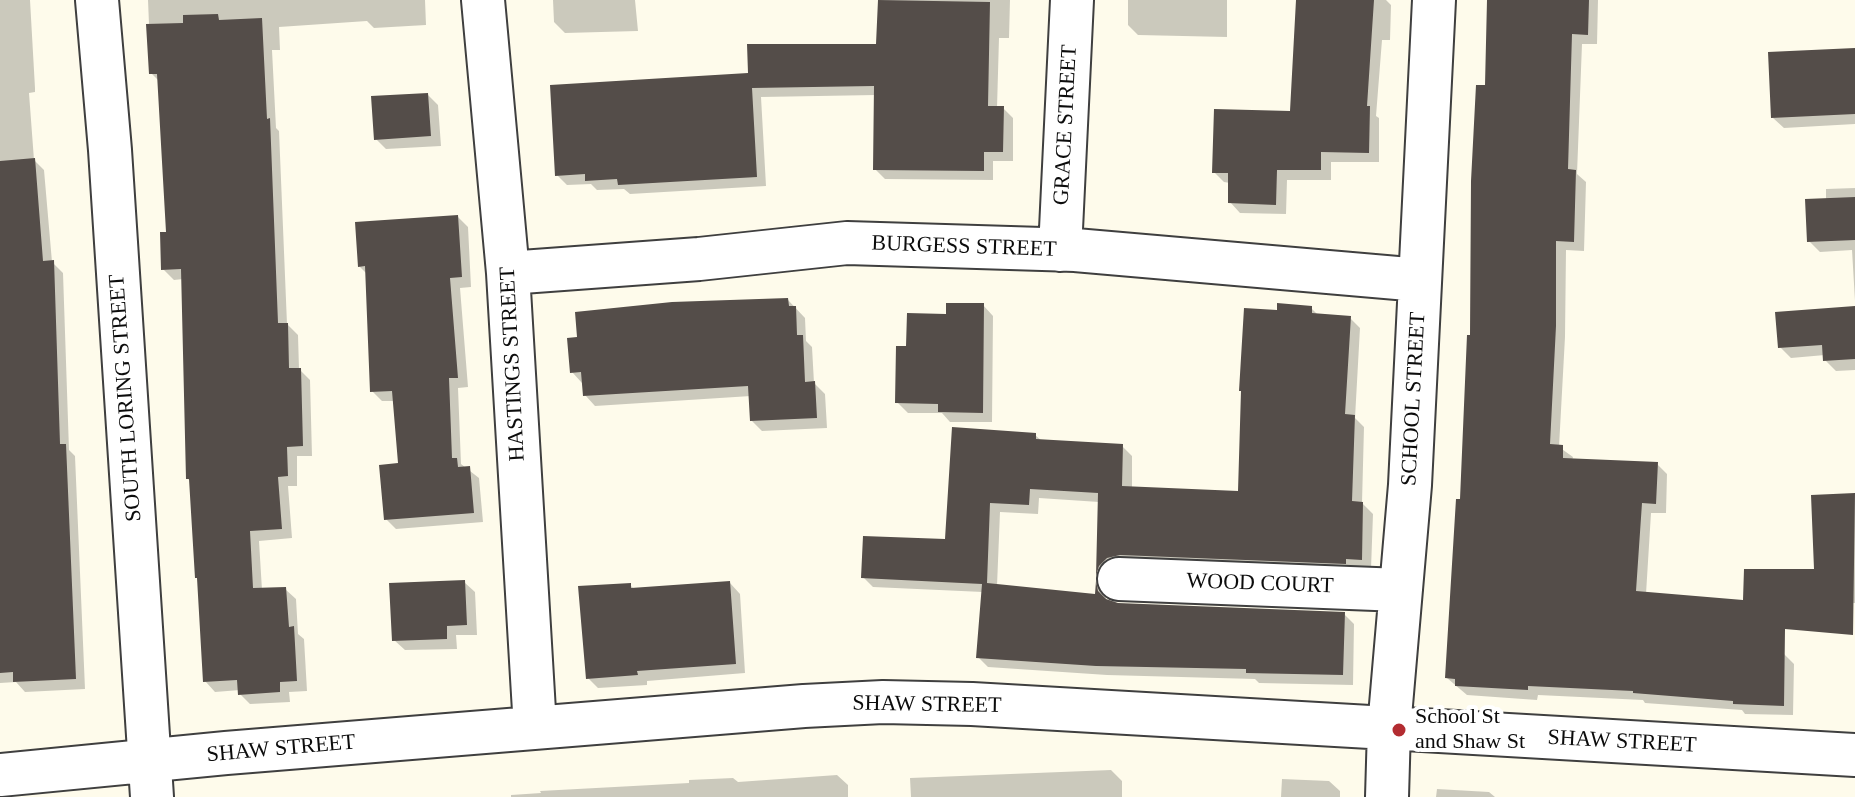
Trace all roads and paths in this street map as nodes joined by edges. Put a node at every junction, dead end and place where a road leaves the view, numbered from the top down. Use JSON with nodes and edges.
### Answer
{"nodes":[{"id":1,"x":97,"y":0,"type":"edge"},
{"id":2,"x":483,"y":0,"type":"edge"},
{"id":3,"x":1072,"y":0,"type":"edge"},
{"id":4,"x":1434,"y":0,"type":"edge"},
{"id":5,"x":1060,"y":250,"type":"junction"},
{"id":6,"x":508,"y":273,"type":"junction"},
{"id":7,"x":1420,"y":280,"type":"junction"},
{"id":8,"x":1119,"y":579,"type":"dead end"},
{"id":9,"x":1401,"y":590,"type":"junction"},
{"id":10,"x":535,"y":728,"type":"junction"},
{"id":11,"x":1389,"y":728,"type":"junction"},
{"id":12,"x":1855,"y":755,"type":"edge"},
{"id":13,"x":0,"y":775,"type":"edge"},
{"id":14,"x":150,"y":778,"type":"edge"},
{"id":15,"x":1387,"y":797,"type":"edge"}],
"edges":[{"from":1,"to":14,"type":"street","name":"SOUTH LORING STREET"},
{"from":2,"to":6,"type":"street","name":"HASTINGS STREET"},
{"from":3,"to":5,"type":"street","name":"GRACE STREET"},
{"from":4,"to":7,"type":"street","name":"SCHOOL STREET"},
{"from":5,"to":6,"type":"street","name":"BURGESS STREET"},
{"from":5,"to":7,"type":"street","name":"BURGESS STREET"},
{"from":6,"to":10,"type":"street","name":"HASTINGS STREET"},
{"from":7,"to":9,"type":"street","name":"SCHOOL STREET"},
{"from":8,"to":9,"type":"street","name":"WOOD COURT"},
{"from":9,"to":11,"type":"street","name":"SCHOOL STREET"},
{"from":10,"to":11,"type":"street","name":"SHAW STREET"},
{"from":10,"to":14,"type":"street","name":"SHAW STREET"},
{"from":11,"to":12,"type":"street","name":"SHAW STREET"},
{"from":11,"to":15,"type":"street","name":"SCHOOL STREET"},
{"from":13,"to":14,"type":"street","name":"SHAW STREET"}]}
